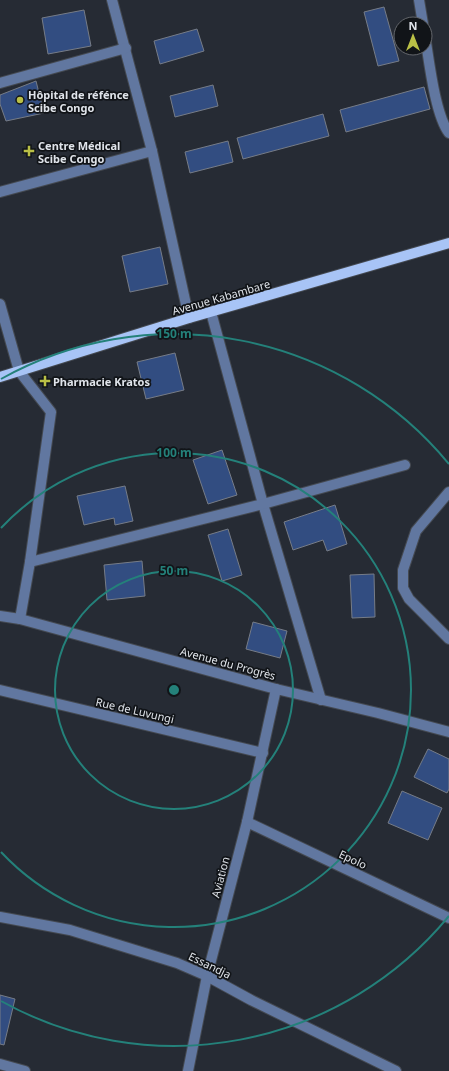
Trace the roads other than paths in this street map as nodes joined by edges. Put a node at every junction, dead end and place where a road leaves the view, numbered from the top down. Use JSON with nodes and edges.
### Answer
{"nodes":[{"id":1,"x":112,"y":0,"type":"edge"},
{"id":2,"x":418,"y":0,"type":"edge"},
{"id":3,"x":421,"y":16,"type":"edge"},
{"id":4,"x":126,"y":48,"type":"junction"},
{"id":5,"x":429,"y":56,"type":"edge"},
{"id":6,"x":0,"y":83,"type":"edge"},
{"id":7,"x":449,"y":133,"type":"edge"},
{"id":8,"x":152,"y":151,"type":"junction"},
{"id":9,"x":0,"y":192,"type":"edge"},
{"id":10,"x":449,"y":243,"type":"edge"},
{"id":11,"x":0,"y":304,"type":"edge"},
{"id":12,"x":211,"y":312,"type":"junction"},
{"id":13,"x":189,"y":318,"type":"junction"},
{"id":14,"x":19,"y":371,"type":"junction"},
{"id":15,"x":0,"y":377,"type":"edge"},
{"id":16,"x":405,"y":465,"type":"dead end"},
{"id":17,"x":449,"y":492,"type":"edge"},
{"id":18,"x":263,"y":504,"type":"junction"},
{"id":19,"x":30,"y":562,"type":"junction"},
{"id":20,"x":0,"y":616,"type":"edge"},
{"id":21,"x":20,"y":619,"type":"junction"},
{"id":22,"x":449,"y":639,"type":"edge"},
{"id":23,"x":276,"y":689,"type":"junction"},
{"id":24,"x":0,"y":690,"type":"edge"},
{"id":25,"x":321,"y":700,"type":"junction"},
{"id":26,"x":449,"y":732,"type":"edge"},
{"id":27,"x":264,"y":753,"type":"junction"},
{"id":28,"x":247,"y":822,"type":"junction"},
{"id":29,"x":0,"y":917,"type":"edge"},
{"id":30,"x":449,"y":918,"type":"edge"},
{"id":31,"x":207,"y":976,"type":"junction"},
{"id":32,"x":0,"y":1064,"type":"edge"},
{"id":33,"x":25,"y":1071,"type":"edge"},
{"id":34,"x":188,"y":1071,"type":"edge"},
{"id":35,"x":396,"y":1071,"type":"edge"}],
"edges":[{"from":1,"to":4,"type":"street"},
{"from":2,"to":3,"type":"street"},
{"from":4,"to":6,"type":"street"},
{"from":4,"to":8,"type":"street"},
{"from":5,"to":7,"type":"street"},
{"from":8,"to":9,"type":"street"},
{"from":8,"to":13,"type":"street"},
{"from":10,"to":12,"type":"main road","name":"Avenue Kabambare"},
{"from":11,"to":14,"type":"street"},
{"from":12,"to":13,"type":"main road","name":"Avenue Kabambare"},
{"from":12,"to":18,"type":"street"},
{"from":13,"to":14,"type":"main road","name":"Avenue Kabambare"},
{"from":14,"to":15,"type":"main road","name":"Avenue Kabambare"},
{"from":14,"to":19,"type":"street"},
{"from":16,"to":18,"type":"street"},
{"from":17,"to":22,"type":"street"},
{"from":18,"to":19,"type":"street"},
{"from":18,"to":25,"type":"street"},
{"from":19,"to":21,"type":"street"},
{"from":20,"to":21,"type":"street","name":"Avenue du Progrès"},
{"from":21,"to":23,"type":"street","name":"Avenue du Progrès"},
{"from":23,"to":25,"type":"street","name":"Avenue du Progrès"},
{"from":23,"to":27,"type":"street","name":"Aviation"},
{"from":24,"to":27,"type":"street","name":"Rue de Luvungi"},
{"from":25,"to":26,"type":"street","name":"Avenue du Progrès"},
{"from":27,"to":28,"type":"street","name":"Aviation"},
{"from":28,"to":30,"type":"street","name":"Epolo"},
{"from":28,"to":31,"type":"street","name":"Aviation"},
{"from":29,"to":31,"type":"street","name":"Essandja"},
{"from":31,"to":34,"type":"street","name":"Aviation"},
{"from":31,"to":35,"type":"street","name":"Essandja"},
{"from":32,"to":33,"type":"street"}]}
